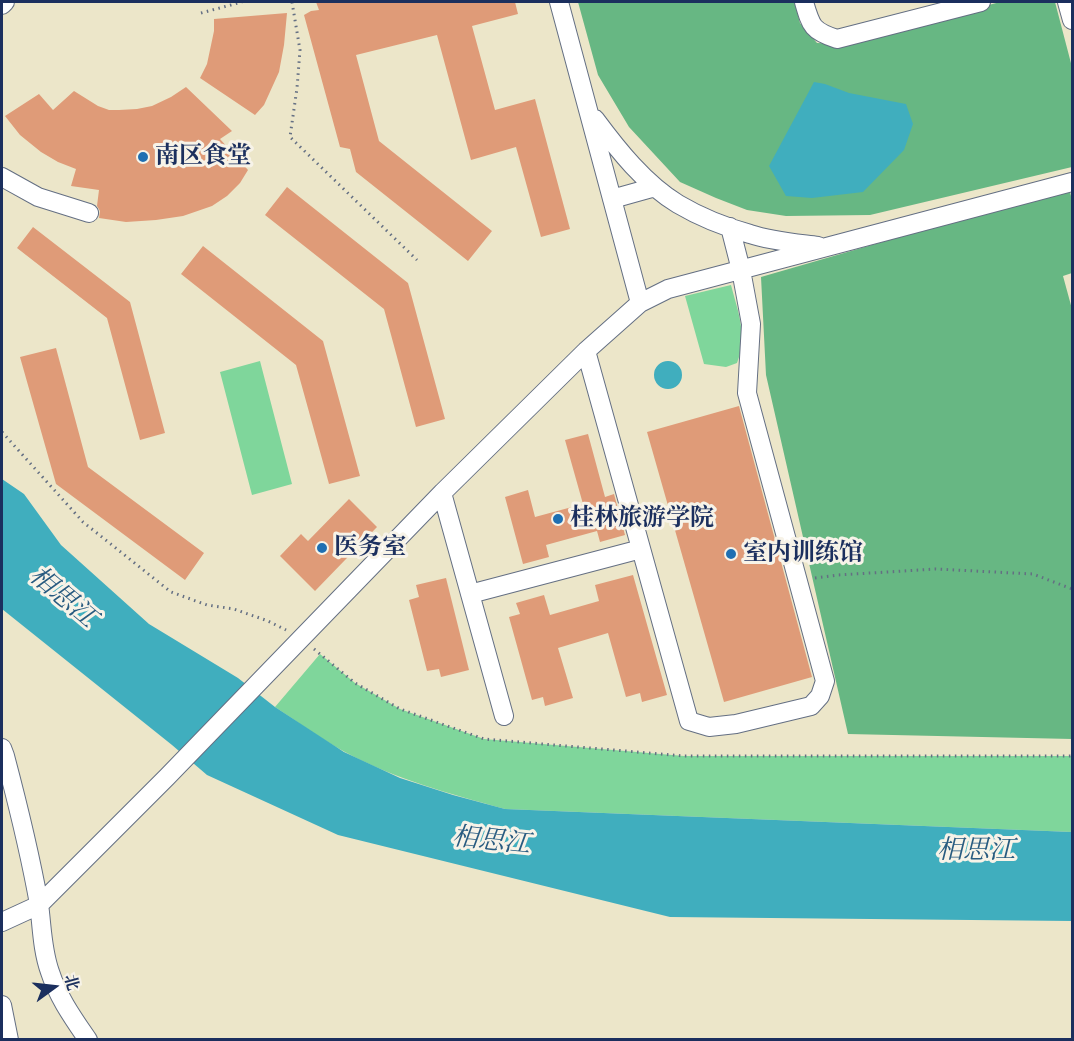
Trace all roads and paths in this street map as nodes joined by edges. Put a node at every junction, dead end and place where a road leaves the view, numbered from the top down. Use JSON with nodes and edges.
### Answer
{"nodes":[{"id":1,"x":5,"y":2,"type":"edge"},
{"id":2,"x":242,"y":2,"type":"edge"},
{"id":3,"x":292,"y":2,"type":"edge"},
{"id":4,"x":560,"y":2,"type":"edge"},
{"id":5,"x":804,"y":2,"type":"edge"},
{"id":6,"x":981,"y":2,"type":"edge"},
{"id":7,"x":1067,"y":2,"type":"edge"},
{"id":8,"x":2,"y":5,"type":"edge"},
{"id":9,"x":201,"y":13,"type":"dead end"},
{"id":10,"x":1072,"y":20,"type":"edge"},
{"id":11,"x":589,"y":112,"type":"junction"},
{"id":12,"x":2,"y":177,"type":"edge"},
{"id":13,"x":1072,"y":182,"type":"edge"},
{"id":14,"x":655,"y":187,"type":"junction"},
{"id":15,"x":612,"y":199,"type":"junction"},
{"id":16,"x":89,"y":213,"type":"dead end"},
{"id":17,"x":730,"y":227,"type":"junction"},
{"id":18,"x":825,"y":247,"type":"junction"},
{"id":19,"x":417,"y":260,"type":"dead end"},
{"id":20,"x":741,"y":270,"type":"junction"},
{"id":21,"x":640,"y":303,"type":"junction"},
{"id":22,"x":586,"y":351,"type":"junction"},
{"id":23,"x":2,"y":432,"type":"edge"},
{"id":24,"x":442,"y":493,"type":"junction"},
{"id":25,"x":641,"y":549,"type":"junction"},
{"id":26,"x":798,"y":581,"type":"junction"},
{"id":27,"x":1072,"y":589,"type":"edge"},
{"id":28,"x":470,"y":594,"type":"junction"},
{"id":29,"x":301,"y":638,"type":"junction"},
{"id":30,"x":320,"y":654,"type":"dead end"},
{"id":31,"x":504,"y":716,"type":"dead end"},
{"id":32,"x":2,"y":748,"type":"edge"},
{"id":33,"x":1072,"y":756,"type":"edge"},
{"id":34,"x":39,"y":905,"type":"junction"},
{"id":35,"x":2,"y":922,"type":"edge"},
{"id":36,"x":2,"y":1005,"type":"edge"},
{"id":37,"x":9,"y":1040,"type":"edge"},
{"id":38,"x":88,"y":1040,"type":"edge"}],
"edges":[{"from":1,"to":8,"type":"street"},
{"from":2,"to":9,"type":"path"},
{"from":3,"to":19,"type":"path"},
{"from":4,"to":11,"type":"street"},
{"from":5,"to":6,"type":"street"},
{"from":7,"to":10,"type":"street"},
{"from":11,"to":14,"type":"street"},
{"from":11,"to":15,"type":"street"},
{"from":12,"to":16,"type":"street"},
{"from":13,"to":18,"type":"street"},
{"from":14,"to":15,"type":"street"},
{"from":14,"to":17,"type":"street"},
{"from":15,"to":21,"type":"street"},
{"from":17,"to":18,"type":"street"},
{"from":17,"to":20,"type":"street"},
{"from":18,"to":20,"type":"street"},
{"from":20,"to":21,"type":"street"},
{"from":20,"to":26,"type":"street"},
{"from":21,"to":22,"type":"street"},
{"from":22,"to":24,"type":"street"},
{"from":22,"to":25,"type":"street"},
{"from":23,"to":29,"type":"path"},
{"from":24,"to":28,"type":"street"},
{"from":24,"to":29,"type":"street"},
{"from":25,"to":26,"type":"street"},
{"from":25,"to":28,"type":"street"},
{"from":26,"to":27,"type":"path"},
{"from":28,"to":31,"type":"street"},
{"from":29,"to":34,"type":"street"},
{"from":30,"to":33,"type":"path"},
{"from":32,"to":34,"type":"street"},
{"from":34,"to":35,"type":"street"},
{"from":34,"to":38,"type":"street"},
{"from":36,"to":37,"type":"street"}]}
